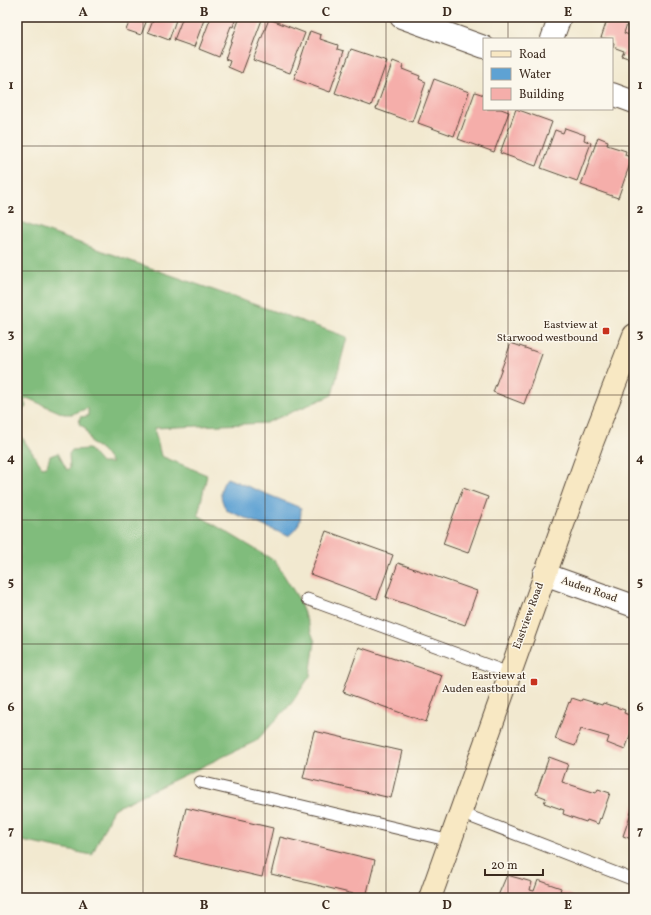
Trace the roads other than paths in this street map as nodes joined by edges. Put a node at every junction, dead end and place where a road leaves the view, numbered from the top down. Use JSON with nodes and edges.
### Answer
{"nodes":[{"id":1,"x":401,"y":17,"type":"edge"},
{"id":2,"x":560,"y":17,"type":"edge"},
{"id":3,"x":552,"y":38,"type":"edge"},
{"id":4,"x":483,"y":47,"type":"edge"},
{"id":5,"x":613,"y":94,"type":"edge"},
{"id":6,"x":634,"y":102,"type":"edge"},
{"id":7,"x":632,"y":349,"type":"edge"},
{"id":8,"x":544,"y":574,"type":"junction"},
{"id":9,"x":307,"y":599,"type":"dead end"},
{"id":10,"x":634,"y":606,"type":"edge"},
{"id":11,"x":509,"y":673,"type":"junction"},
{"id":12,"x":200,"y":782,"type":"dead end"},
{"id":13,"x":461,"y":813,"type":"junction"},
{"id":14,"x":451,"y":841,"type":"junction"},
{"id":15,"x":634,"y":880,"type":"edge"},
{"id":16,"x":430,"y":898,"type":"edge"}],
"edges":[{"from":1,"to":4,"type":"street"},
{"from":2,"to":3,"type":"street"},
{"from":5,"to":6,"type":"street"},
{"from":7,"to":8,"type":"main road","name":"Eastview Road"},
{"from":8,"to":10,"type":"street","name":"Auden Road"},
{"from":8,"to":11,"type":"main road","name":"Eastview Road"},
{"from":9,"to":11,"type":"lane"},
{"from":11,"to":13,"type":"main road","name":"Eastview Road"},
{"from":12,"to":14,"type":"lane"},
{"from":13,"to":14,"type":"main road","name":"Eastview Road"},
{"from":13,"to":15,"type":"lane"},
{"from":14,"to":16,"type":"main road","name":"Eastview Road"}]}
